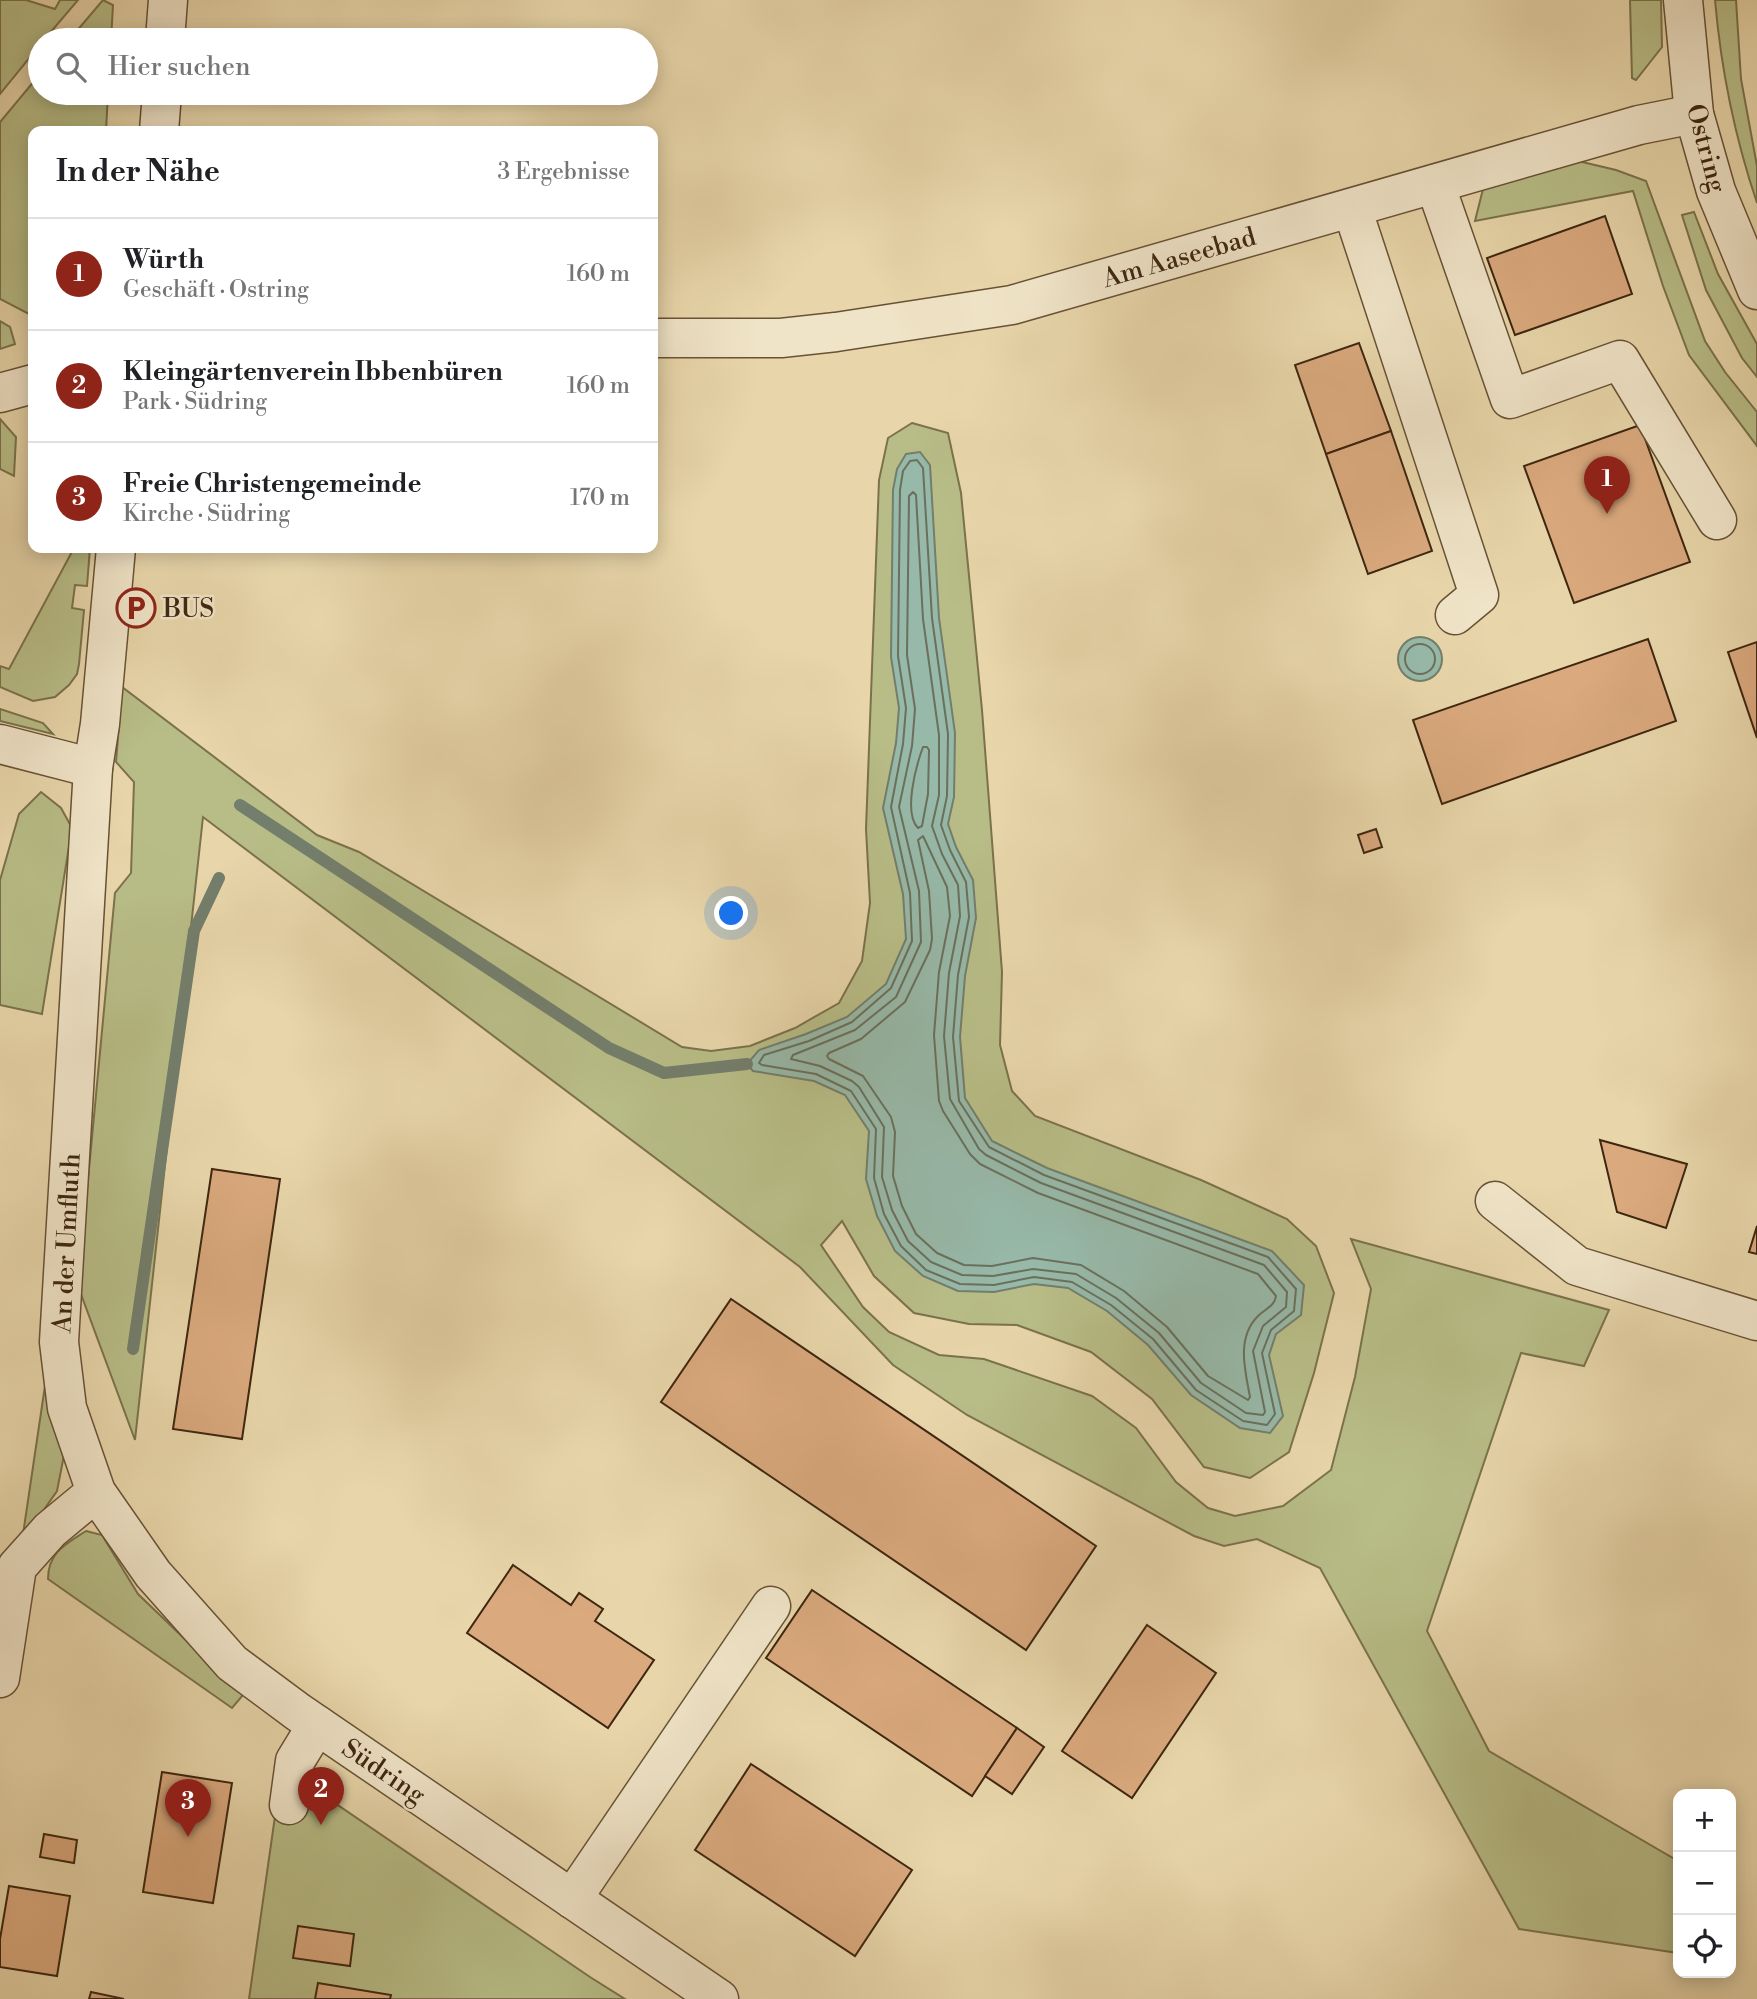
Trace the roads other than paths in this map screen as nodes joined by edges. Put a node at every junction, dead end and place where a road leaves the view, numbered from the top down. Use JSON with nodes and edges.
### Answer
{"nodes":[{"id":1,"x":168,"y":0,"type":"edge"},
{"id":2,"x":1683,"y":0,"type":"edge"},
{"id":3,"x":166,"y":28,"type":"edge"},
{"id":4,"x":161,"y":105,"type":"edge"},
{"id":5,"x":1694,"y":114,"type":"junction"},
{"id":6,"x":159,"y":126,"type":"edge"},
{"id":7,"x":1435,"y":184,"type":"junction"},
{"id":8,"x":1352,"y":208,"type":"junction"},
{"id":9,"x":1757,"y":290,"type":"edge"},
{"id":10,"x":658,"y":338,"type":"edge"},
{"id":11,"x":28,"y":385,"type":"edge"},
{"id":12,"x":0,"y":393,"type":"edge"},
{"id":13,"x":1717,"y":520,"type":"dead end"},
{"id":14,"x":116,"y":553,"type":"edge"},
{"id":15,"x":1455,"y":615,"type":"dead end"},
{"id":16,"x":0,"y":744,"type":"edge"},
{"id":17,"x":93,"y":768,"type":"junction"},
{"id":18,"x":1495,"y":1200,"type":"dead end"},
{"id":19,"x":1757,"y":1321,"type":"edge"},
{"id":20,"x":96,"y":1492,"type":"junction"},
{"id":21,"x":771,"y":1606,"type":"dead end"},
{"id":22,"x":0,"y":1678,"type":"edge"},
{"id":23,"x":317,"y":1725,"type":"junction"},
{"id":24,"x":289,"y":1805,"type":"dead end"},
{"id":25,"x":572,"y":1899,"type":"junction"},
{"id":26,"x":719,"y":1999,"type":"edge"}],
"edges":[{"from":1,"to":3,"type":"street"},
{"from":2,"to":5,"type":"street","name":"Ostring"},
{"from":4,"to":6,"type":"street"},
{"from":5,"to":7,"type":"street","name":"Am Aaseebad"},
{"from":5,"to":9,"type":"street","name":"Ostring"},
{"from":7,"to":8,"type":"street","name":"Am Aaseebad"},
{"from":7,"to":13,"type":"street"},
{"from":8,"to":10,"type":"street","name":"Am Aaseebad"},
{"from":8,"to":15,"type":"street"},
{"from":11,"to":12,"type":"street"},
{"from":14,"to":17,"type":"street","name":"An der Umfluth"},
{"from":16,"to":17,"type":"street"},
{"from":17,"to":20,"type":"street","name":"An der Umfluth"},
{"from":18,"to":19,"type":"street"},
{"from":20,"to":22,"type":"street"},
{"from":20,"to":23,"type":"street","name":"Südring"},
{"from":21,"to":25,"type":"street"},
{"from":23,"to":24,"type":"street"},
{"from":23,"to":25,"type":"street","name":"Südring"},
{"from":25,"to":26,"type":"street","name":"Südring"}]}
